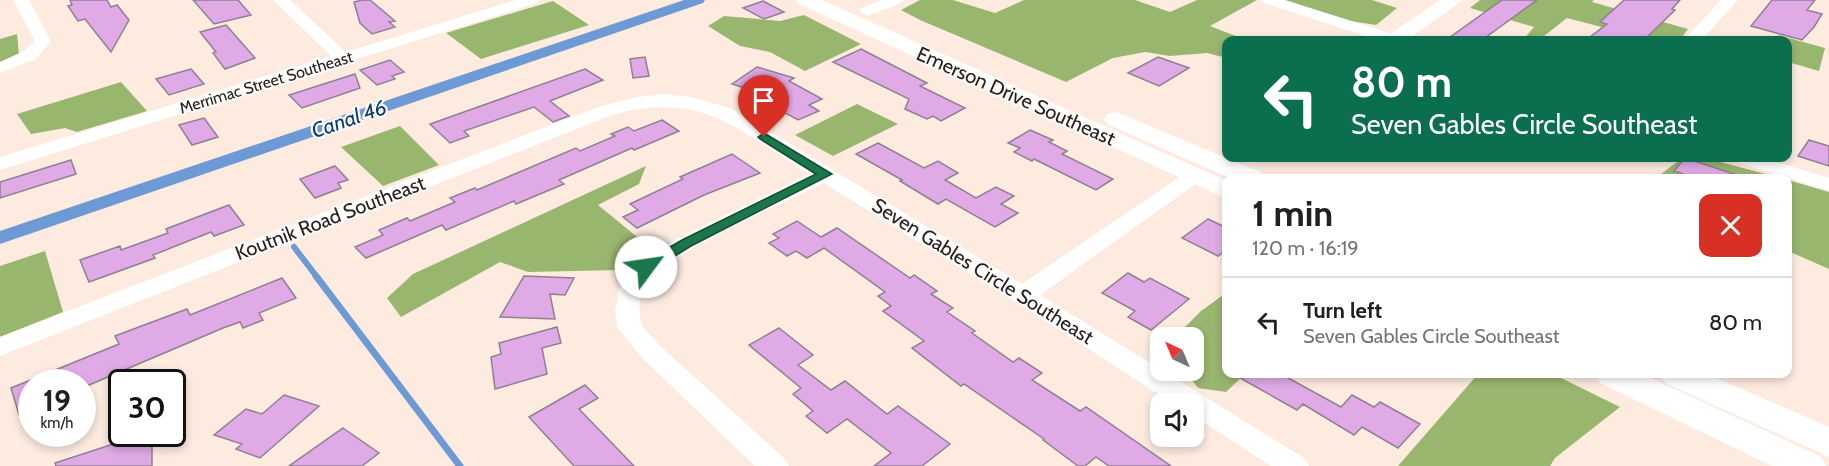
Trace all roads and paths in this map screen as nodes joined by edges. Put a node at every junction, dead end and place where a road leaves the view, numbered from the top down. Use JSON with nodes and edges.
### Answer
{"nodes":[{"id":1,"x":21,"y":0,"type":"edge"},
{"id":2,"x":281,"y":0,"type":"edge"},
{"id":3,"x":532,"y":0,"type":"edge"},
{"id":4,"x":806,"y":0,"type":"edge"},
{"id":5,"x":842,"y":0,"type":"edge"},
{"id":6,"x":896,"y":0,"type":"edge"},
{"id":7,"x":1269,"y":0,"type":"edge"},
{"id":8,"x":1454,"y":0,"type":"edge"},
{"id":9,"x":1730,"y":0,"type":"edge"},
{"id":10,"x":867,"y":11,"type":"junction"},
{"id":11,"x":1382,"y":36,"type":"edge"},
{"id":12,"x":1400,"y":36,"type":"edge"},
{"id":13,"x":1696,"y":36,"type":"edge"},
{"id":14,"x":343,"y":58,"type":"junction"},
{"id":15,"x":0,"y":68,"type":"edge"},
{"id":16,"x":663,"y":98,"type":"joint"},
{"id":17,"x":1757,"y":162,"type":"edge"},
{"id":18,"x":0,"y":164,"type":"edge"},
{"id":19,"x":1212,"y":164,"type":"edge"},
{"id":20,"x":825,"y":174,"type":"junction"},
{"id":21,"x":1240,"y":174,"type":"edge"},
{"id":22,"x":1222,"y":182,"type":"edge"},
{"id":23,"x":1829,"y":185,"type":"edge"},
{"id":24,"x":1023,"y":295,"type":"junction"},
{"id":25,"x":0,"y":347,"type":"edge"},
{"id":26,"x":1620,"y":378,"type":"edge"},
{"id":27,"x":1686,"y":378,"type":"edge"},
{"id":28,"x":1829,"y":443,"type":"edge"},
{"id":29,"x":774,"y":466,"type":"edge"},
{"id":30,"x":1294,"y":466,"type":"edge"},
{"id":31,"x":1807,"y":466,"type":"edge"}],
"edges":[{"from":1,"to":15,"type":"street"},
{"from":2,"to":14,"type":"street"},
{"from":3,"to":14,"type":"street","name":"Merrimac Street Southeast"},
{"from":4,"to":19,"type":"street","name":"Emerson Drive Southeast"},
{"from":5,"to":10,"type":"street","name":"Emerson Drive Southeast"},
{"from":6,"to":10,"type":"street"},
{"from":7,"to":11,"type":"street"},
{"from":8,"to":12,"type":"street"},
{"from":9,"to":13,"type":"street"},
{"from":10,"to":19,"type":"street","name":"Emerson Drive Southeast"},
{"from":14,"to":18,"type":"street","name":"Merrimac Street Southeast"},
{"from":16,"to":20,"type":"street","name":"Seven Gables Circle Southeast"},
{"from":16,"to":25,"type":"street","name":"Koutnik Road Southeast"},
{"from":17,"to":23,"type":"street"},
{"from":19,"to":21,"type":"street","name":"Emerson Drive Southeast"},
{"from":19,"to":22,"type":"street","name":"Emerson Drive Southeast"},
{"from":19,"to":24,"type":"street"},
{"from":20,"to":24,"type":"street","name":"Seven Gables Circle Southeast"},
{"from":20,"to":29,"type":"street"},
{"from":24,"to":30,"type":"street","name":"Seven Gables Circle Southeast"},
{"from":26,"to":31,"type":"street"},
{"from":27,"to":28,"type":"street"}]}
